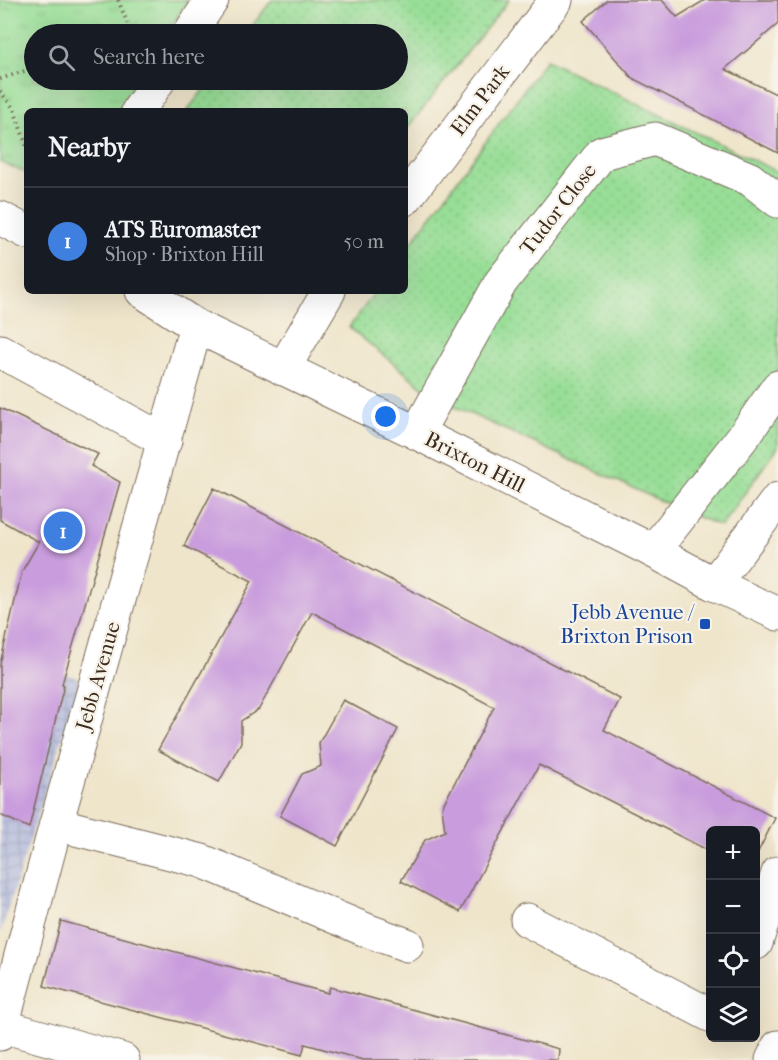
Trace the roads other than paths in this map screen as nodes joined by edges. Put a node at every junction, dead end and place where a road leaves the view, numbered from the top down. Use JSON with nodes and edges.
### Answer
{"nodes":[{"id":1,"x":212,"y":0,"type":"edge"},
{"id":2,"x":556,"y":0,"type":"edge"},
{"id":3,"x":196,"y":24,"type":"edge"},
{"id":4,"x":152,"y":90,"type":"edge"},
{"id":5,"x":140,"y":108,"type":"edge"},
{"id":6,"x":408,"y":195,"type":"edge"},
{"id":7,"x":778,"y":201,"type":"edge"},
{"id":8,"x":0,"y":218,"type":"edge"},
{"id":9,"x":24,"y":230,"type":"edge"},
{"id":10,"x":146,"y":294,"type":"edge"},
{"id":11,"x":327,"y":294,"type":"edge"},
{"id":12,"x":196,"y":327,"type":"junction"},
{"id":13,"x":0,"y":351,"type":"edge"},
{"id":14,"x":283,"y":369,"type":"junction"},
{"id":15,"x":778,"y":387,"type":"edge"},
{"id":16,"x":417,"y":433,"type":"junction"},
{"id":17,"x":165,"y":441,"type":"junction"},
{"id":18,"x":778,"y":499,"type":"edge"},
{"id":19,"x":653,"y":551,"type":"junction"},
{"id":20,"x":714,"y":584,"type":"junction"},
{"id":21,"x":778,"y":614,"type":"edge"},
{"id":22,"x":56,"y":824,"type":"junction"},
{"id":23,"x":778,"y":873,"type":"edge"},
{"id":24,"x":527,"y":920,"type":"dead end"},
{"id":25,"x":759,"y":934,"type":"edge"},
{"id":26,"x":407,"y":945,"type":"dead end"},
{"id":27,"x":706,"y":1012,"type":"edge"},
{"id":28,"x":1,"y":1030,"type":"edge"},
{"id":29,"x":778,"y":1047,"type":"edge"},
{"id":30,"x":123,"y":1060,"type":"edge"},
{"id":31,"x":772,"y":1060,"type":"edge"}],
"edges":[{"from":1,"to":3,"type":"main road"},
{"from":2,"to":6,"type":"main road","name":"Elm Park"},
{"from":4,"to":5,"type":"main road"},
{"from":7,"to":16,"type":"main road","name":"Tudor Close"},
{"from":8,"to":9,"type":"main road"},
{"from":10,"to":12,"type":"main road","name":"Brixton Hill"},
{"from":11,"to":14,"type":"main road"},
{"from":12,"to":14,"type":"main road","name":"Brixton Hill"},
{"from":12,"to":17,"type":"main road","name":"Jebb Avenue"},
{"from":13,"to":17,"type":"main road"},
{"from":14,"to":16,"type":"main road","name":"Brixton Hill"},
{"from":15,"to":19,"type":"main road"},
{"from":16,"to":19,"type":"main road","name":"Brixton Hill"},
{"from":17,"to":22,"type":"main road","name":"Jebb Avenue"},
{"from":18,"to":20,"type":"main road"},
{"from":19,"to":20,"type":"main road","name":"Brixton Hill"},
{"from":20,"to":21,"type":"main road","name":"Brixton Hill"},
{"from":22,"to":26,"type":"main road"},
{"from":22,"to":28,"type":"main road","name":"Jebb Avenue"},
{"from":23,"to":25,"type":"main road"},
{"from":24,"to":27,"type":"main road"},
{"from":28,"to":30,"type":"main road"},
{"from":29,"to":31,"type":"main road"}]}
